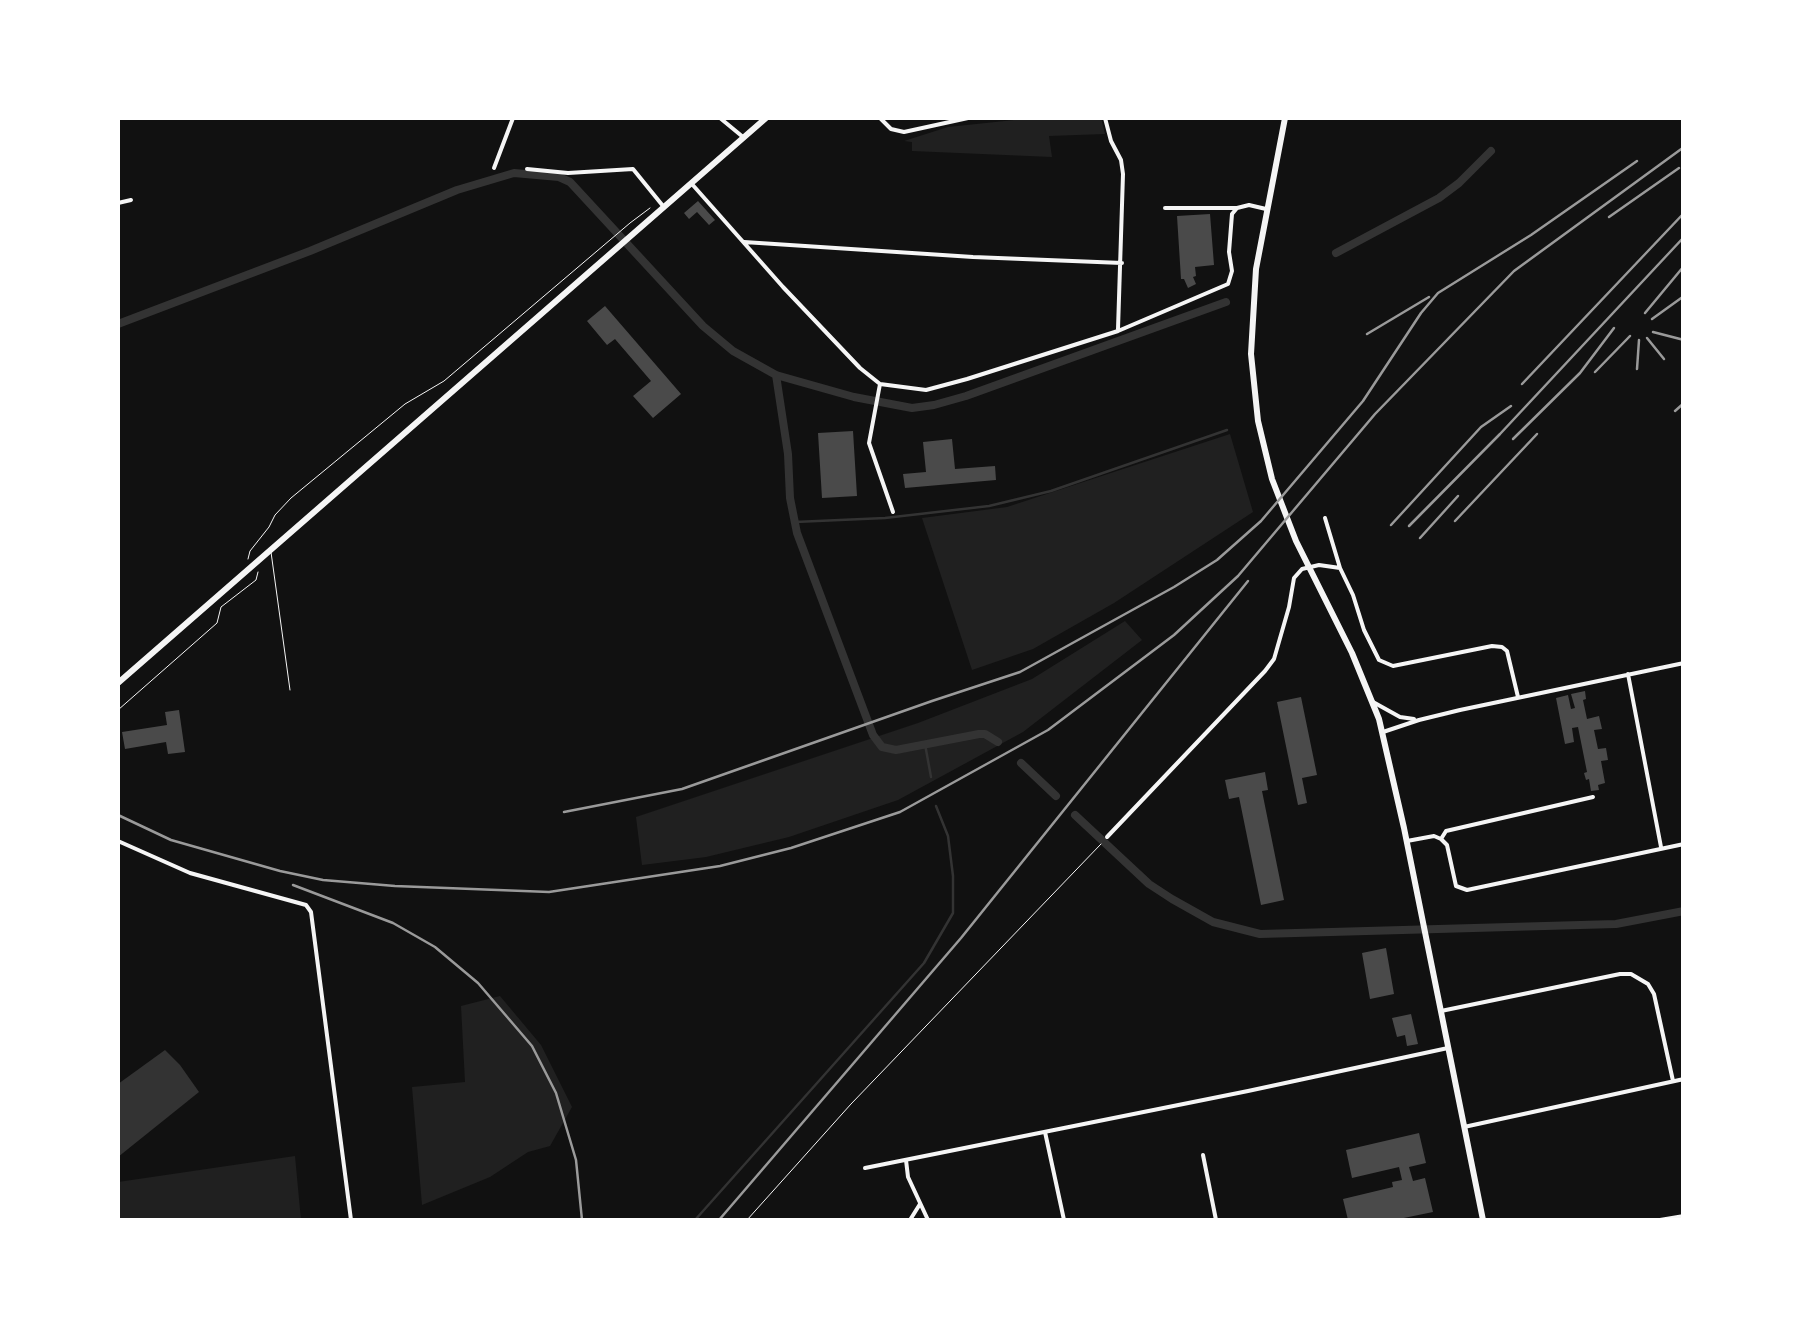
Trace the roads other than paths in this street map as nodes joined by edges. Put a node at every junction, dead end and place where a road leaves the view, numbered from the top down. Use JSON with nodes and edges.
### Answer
{"nodes":[{"id":1,"x":514,"y":118,"type":"edge"},
{"id":2,"x":720,"y":118,"type":"edge"},
{"id":3,"x":766,"y":118,"type":"edge"},
{"id":4,"x":880,"y":118,"type":"edge"},
{"id":5,"x":968,"y":118,"type":"edge"},
{"id":6,"x":1105,"y":118,"type":"edge"},
{"id":7,"x":1285,"y":118,"type":"edge"},
{"id":8,"x":744,"y":139,"type":"junction"},
{"id":9,"x":494,"y":168,"type":"dead end"},
{"id":10,"x":527,"y":169,"type":"dead end"},
{"id":11,"x":691,"y":183,"type":"junction"},
{"id":12,"x":131,"y":200,"type":"dead end"},
{"id":13,"x":118,"y":203,"type":"edge"},
{"id":14,"x":664,"y":206,"type":"junction"},
{"id":15,"x":1165,"y":208,"type":"dead end"},
{"id":16,"x":1237,"y":208,"type":"junction"},
{"id":17,"x":1266,"y":209,"type":"junction"},
{"id":18,"x":744,"y":242,"type":"junction"},
{"id":19,"x":1122,"y":262,"type":"junction"},
{"id":20,"x":1118,"y":331,"type":"junction"},
{"id":21,"x":880,"y":384,"type":"junction"},
{"id":22,"x":893,"y":512,"type":"dead end"},
{"id":23,"x":1325,"y":518,"type":"dead end"},
{"id":24,"x":271,"y":549,"type":"junction"},
{"id":25,"x":1340,"y":568,"type":"junction"},
{"id":26,"x":1684,"y":663,"type":"edge"},
{"id":27,"x":1628,"y":674,"type":"junction"},
{"id":28,"x":118,"y":683,"type":"edge"},
{"id":29,"x":290,"y":690,"type":"dead end"},
{"id":30,"x":1518,"y":698,"type":"junction"},
{"id":31,"x":1372,"y":702,"type":"junction"},
{"id":32,"x":1419,"y":720,"type":"junction"},
{"id":33,"x":1383,"y":732,"type":"junction"},
{"id":34,"x":1593,"y":797,"type":"dead end"},
{"id":35,"x":1108,"y":837,"type":"dead end"},
{"id":36,"x":1441,"y":839,"type":"junction"},
{"id":37,"x":1406,"y":840,"type":"junction"},
{"id":38,"x":118,"y":841,"type":"edge"},
{"id":39,"x":1684,"y":844,"type":"edge"},
{"id":40,"x":1661,"y":848,"type":"junction"},
{"id":41,"x":1441,"y":1011,"type":"junction"},
{"id":42,"x":1448,"y":1048,"type":"junction"},
{"id":43,"x":1684,"y":1079,"type":"edge"},
{"id":44,"x":1673,"y":1081,"type":"junction"},
{"id":45,"x":1464,"y":1126,"type":"junction"},
{"id":46,"x":1045,"y":1132,"type":"junction"},
{"id":47,"x":1203,"y":1155,"type":"dead end"},
{"id":48,"x":906,"y":1160,"type":"junction"},
{"id":49,"x":865,"y":1168,"type":"dead end"},
{"id":50,"x":920,"y":1204,"type":"junction"},
{"id":51,"x":1684,"y":1216,"type":"edge"},
{"id":52,"x":351,"y":1220,"type":"edge"},
{"id":53,"x":910,"y":1220,"type":"edge"},
{"id":54,"x":928,"y":1220,"type":"edge"},
{"id":55,"x":1064,"y":1220,"type":"edge"},
{"id":56,"x":1216,"y":1220,"type":"edge"},
{"id":57,"x":1483,"y":1220,"type":"edge"},
{"id":58,"x":1660,"y":1220,"type":"edge"}],
"edges":[{"from":1,"to":9,"type":"street"},
{"from":2,"to":8,"type":"street"},
{"from":3,"to":8,"type":"main road"},
{"from":4,"to":5,"type":"street"},
{"from":6,"to":19,"type":"street"},
{"from":7,"to":17,"type":"main road"},
{"from":8,"to":11,"type":"main road"},
{"from":10,"to":14,"type":"street"},
{"from":11,"to":14,"type":"main road"},
{"from":11,"to":18,"type":"street"},
{"from":12,"to":13,"type":"street"},
{"from":14,"to":24,"type":"main road"},
{"from":15,"to":16,"type":"street"},
{"from":16,"to":17,"type":"street"},
{"from":16,"to":20,"type":"street"},
{"from":17,"to":31,"type":"main road"},
{"from":18,"to":19,"type":"street"},
{"from":18,"to":21,"type":"street"},
{"from":19,"to":20,"type":"street"},
{"from":20,"to":21,"type":"street"},
{"from":21,"to":22,"type":"street"},
{"from":23,"to":25,"type":"street"},
{"from":24,"to":28,"type":"main road"},
{"from":24,"to":29,"type":"lane"},
{"from":25,"to":30,"type":"street"},
{"from":25,"to":35,"type":"street"},
{"from":26,"to":27,"type":"street"},
{"from":27,"to":30,"type":"street"},
{"from":27,"to":40,"type":"street"},
{"from":30,"to":32,"type":"street"},
{"from":31,"to":32,"type":"street"},
{"from":31,"to":33,"type":"main road"},
{"from":32,"to":33,"type":"street"},
{"from":33,"to":37,"type":"main road"},
{"from":34,"to":36,"type":"street"},
{"from":36,"to":37,"type":"street"},
{"from":36,"to":40,"type":"street"},
{"from":37,"to":41,"type":"main road"},
{"from":38,"to":52,"type":"street"},
{"from":39,"to":40,"type":"street"},
{"from":41,"to":42,"type":"main road"},
{"from":41,"to":44,"type":"street"},
{"from":42,"to":45,"type":"main road"},
{"from":42,"to":46,"type":"street"},
{"from":43,"to":44,"type":"street"},
{"from":44,"to":45,"type":"street"},
{"from":45,"to":57,"type":"main road"},
{"from":46,"to":48,"type":"street"},
{"from":46,"to":55,"type":"street"},
{"from":47,"to":56,"type":"street"},
{"from":48,"to":49,"type":"street"},
{"from":48,"to":50,"type":"street"},
{"from":50,"to":53,"type":"street"},
{"from":50,"to":54,"type":"street"},
{"from":51,"to":58,"type":"street"}]}
